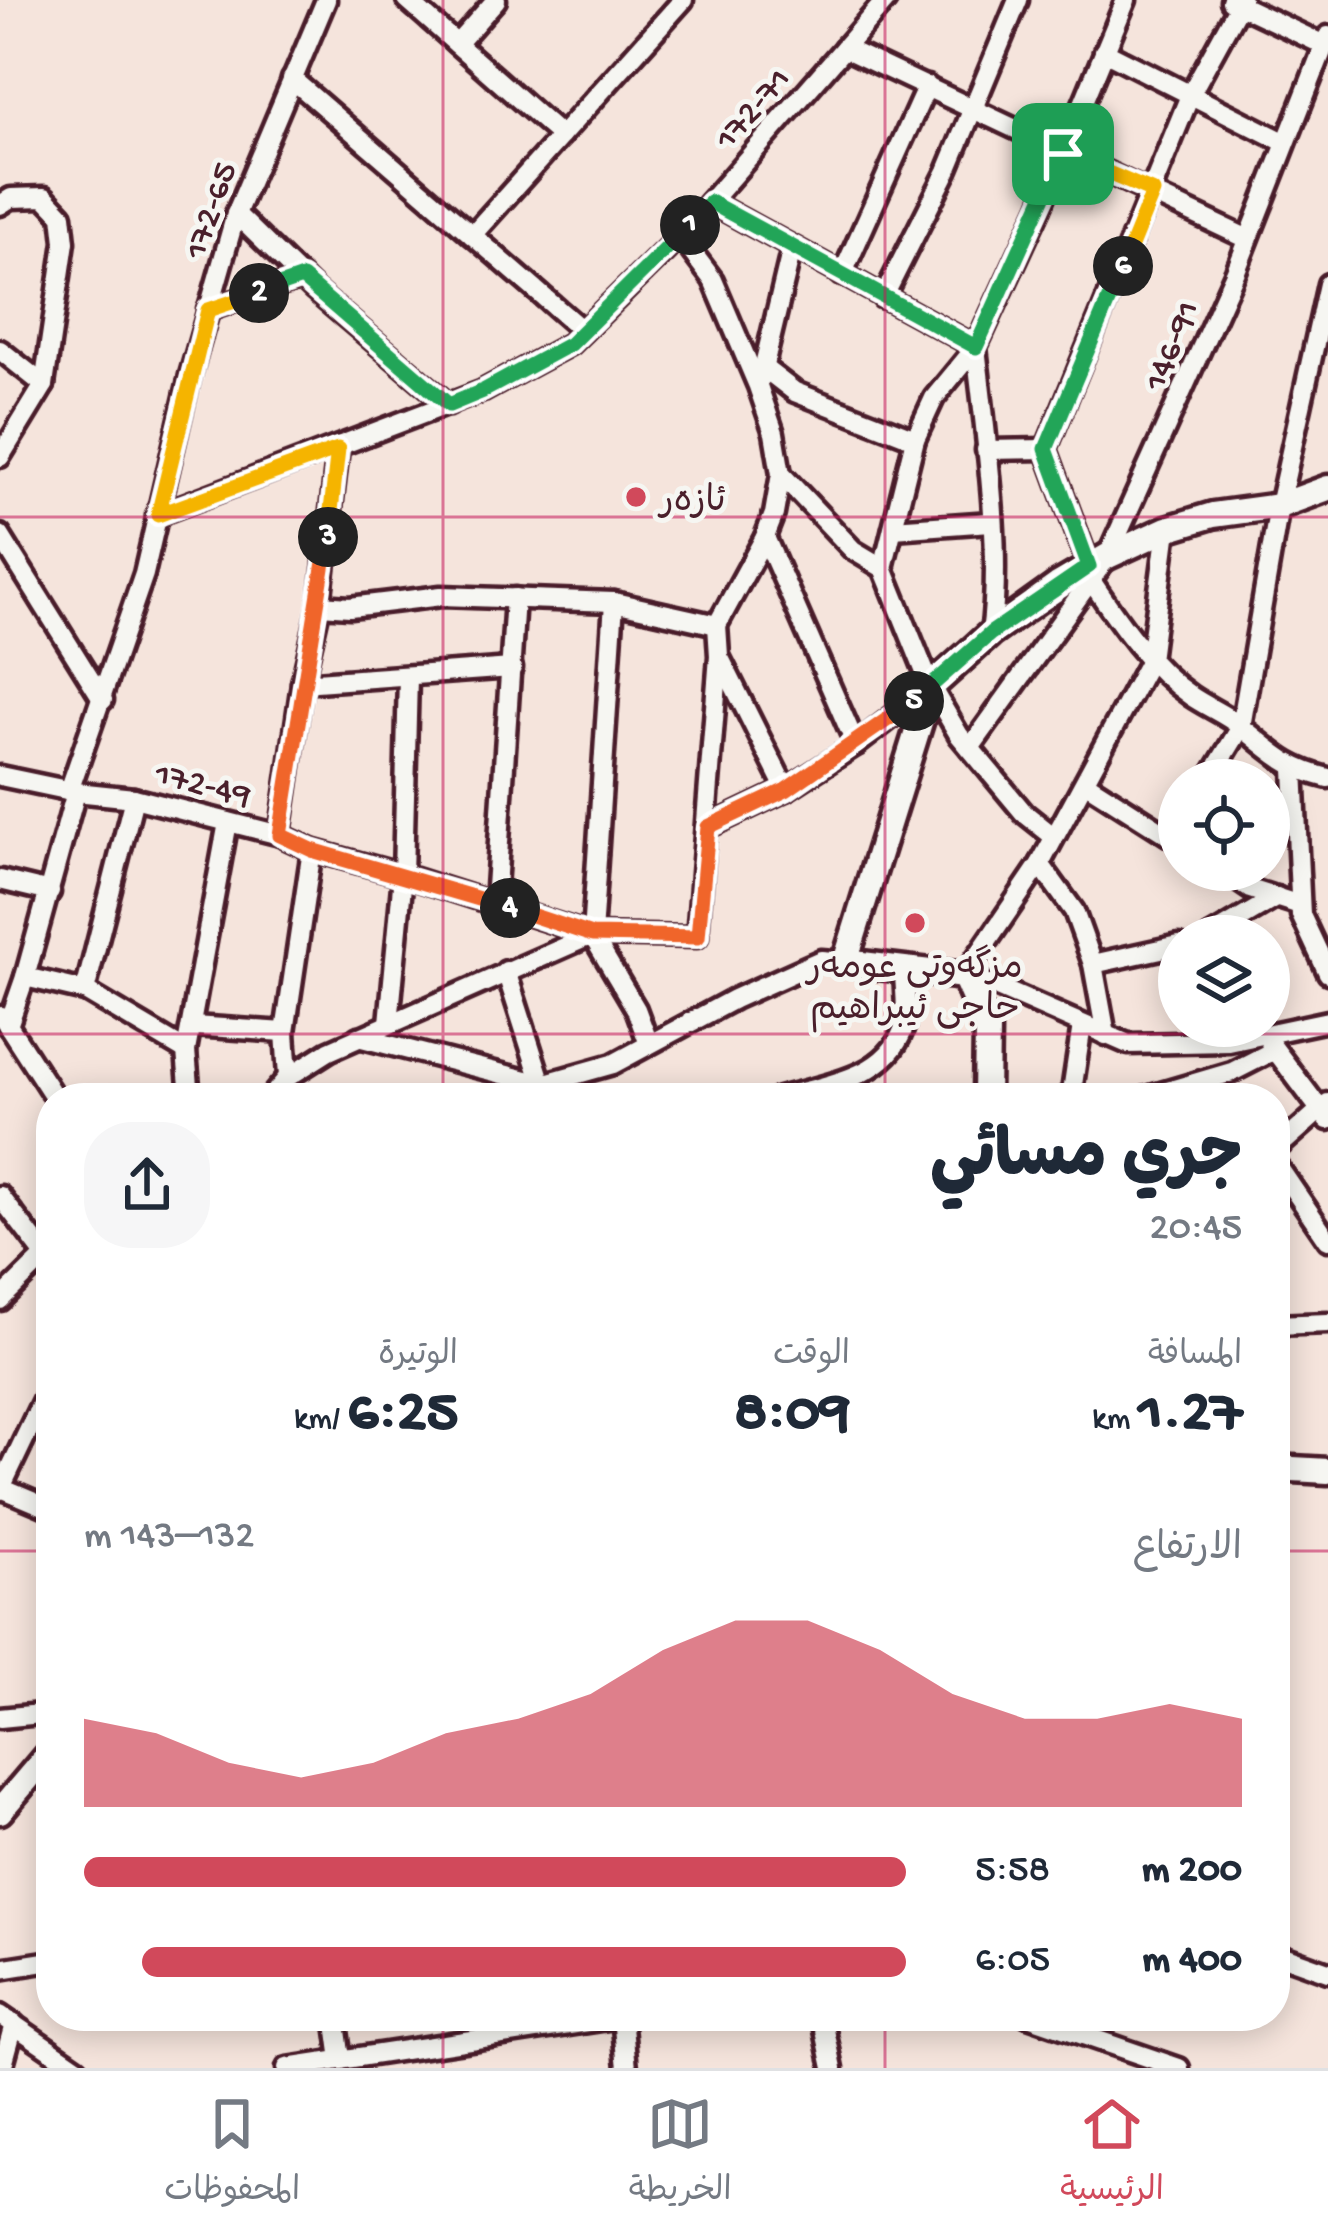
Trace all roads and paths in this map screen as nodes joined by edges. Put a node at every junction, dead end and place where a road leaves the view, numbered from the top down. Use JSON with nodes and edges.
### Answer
{"nodes":[{"id":1,"x":326,"y":0,"type":"edge"},
{"id":2,"x":407,"y":0,"type":"edge"},
{"id":3,"x":496,"y":0,"type":"edge"},
{"id":4,"x":683,"y":0,"type":"edge"},
{"id":5,"x":886,"y":0,"type":"edge"},
{"id":6,"x":1018,"y":0,"type":"edge"},
{"id":7,"x":1126,"y":0,"type":"edge"},
{"id":8,"x":1237,"y":2,"type":"edge"},
{"id":9,"x":1326,"y":41,"type":"edge"},
{"id":10,"x":458,"y":44,"type":"junction"},
{"id":11,"x":844,"y":48,"type":"junction"},
{"id":12,"x":1104,"y":51,"type":"junction"},
{"id":13,"x":292,"y":79,"type":"junction"},
{"id":14,"x":927,"y":86,"type":"junction"},
{"id":15,"x":1191,"y":93,"type":"junction"},
{"id":16,"x":974,"y":107,"type":"junction"},
{"id":17,"x":561,"y":136,"type":"junction"},
{"id":18,"x":1284,"y":142,"type":"junction"},
{"id":19,"x":1063,"y":154,"type":"junction"},
{"id":20,"x":1153,"y":192,"type":"junction"},
{"id":21,"x":6,"y":202,"type":"edge"},
{"id":22,"x":710,"y":202,"type":"junction"},
{"id":23,"x":236,"y":214,"type":"junction"},
{"id":24,"x":472,"y":235,"type":"junction"},
{"id":25,"x":680,"y":236,"type":"junction"},
{"id":26,"x":1248,"y":238,"type":"junction"},
{"id":27,"x":792,"y":248,"type":"junction"},
{"id":28,"x":842,"y":275,"type":"junction"},
{"id":29,"x":302,"y":278,"type":"junction"},
{"id":30,"x":1328,"y":284,"type":"edge"},
{"id":31,"x":883,"y":298,"type":"junction"},
{"id":32,"x":208,"y":310,"type":"junction"},
{"id":33,"x":583,"y":331,"type":"junction"},
{"id":34,"x":976,"y":347,"type":"junction"},
{"id":35,"x":0,"y":350,"type":"edge"},
{"id":36,"x":761,"y":377,"type":"junction"},
{"id":37,"x":44,"y":385,"type":"junction"},
{"id":38,"x":449,"y":405,"type":"junction"},
{"id":39,"x":915,"y":439,"type":"junction"},
{"id":40,"x":338,"y":449,"type":"junction"},
{"id":41,"x":1046,"y":449,"type":"junction"},
{"id":42,"x":986,"y":450,"type":"junction"},
{"id":43,"x":0,"y":457,"type":"edge"},
{"id":44,"x":781,"y":474,"type":"junction"},
{"id":45,"x":1328,"y":488,"type":"edge"},
{"id":46,"x":1279,"y":506,"type":"junction"},
{"id":47,"x":158,"y":515,"type":"junction"},
{"id":48,"x":991,"y":522,"type":"junction"},
{"id":49,"x":893,"y":529,"type":"junction"},
{"id":50,"x":1167,"y":529,"type":"junction"},
{"id":51,"x":0,"y":535,"type":"edge"},
{"id":52,"x":765,"y":537,"type":"junction"},
{"id":53,"x":883,"y":568,"type":"junction"},
{"id":54,"x":1096,"y":568,"type":"junction"},
{"id":55,"x":515,"y":598,"type":"junction"},
{"id":56,"x":614,"y":602,"type":"junction"},
{"id":57,"x":320,"y":605,"type":"junction"},
{"id":58,"x":717,"y":625,"type":"junction"},
{"id":59,"x":991,"y":633,"type":"junction"},
{"id":60,"x":719,"y":656,"type":"junction"},
{"id":61,"x":1150,"y":660,"type":"junction"},
{"id":62,"x":512,"y":668,"type":"junction"},
{"id":63,"x":408,"y":677,"type":"junction"},
{"id":64,"x":302,"y":683,"type":"junction"},
{"id":65,"x":932,"y":687,"type":"junction"},
{"id":66,"x":103,"y":700,"type":"junction"},
{"id":67,"x":1241,"y":727,"type":"junction"},
{"id":68,"x":856,"y":745,"type":"junction"},
{"id":69,"x":970,"y":748,"type":"junction"},
{"id":70,"x":1222,"y":759,"type":"edge"},
{"id":71,"x":1294,"y":769,"type":"junction"},
{"id":72,"x":1328,"y":778,"type":"edge"},
{"id":73,"x":1,"y":782,"type":"edge"},
{"id":74,"x":1086,"y":783,"type":"junction"},
{"id":75,"x":786,"y":790,"type":"junction"},
{"id":76,"x":72,"y":792,"type":"junction"},
{"id":77,"x":134,"y":797,"type":"junction"},
{"id":78,"x":228,"y":821,"type":"junction"},
{"id":79,"x":1158,"y":825,"type":"edge"},
{"id":80,"x":708,"y":827,"type":"junction"},
{"id":81,"x":280,"y":835,"type":"junction"},
{"id":82,"x":1054,"y":836,"type":"junction"},
{"id":83,"x":312,"y":850,"type":"junction"},
{"id":84,"x":1040,"y":864,"type":"junction"},
{"id":85,"x":403,"y":874,"type":"junction"},
{"id":86,"x":0,"y":880,"type":"edge"},
{"id":87,"x":1257,"y":891,"type":"edge"},
{"id":88,"x":50,"y":892,"type":"junction"},
{"id":89,"x":1277,"y":897,"type":"junction"},
{"id":90,"x":495,"y":903,"type":"junction"},
{"id":91,"x":1300,"y":905,"type":"junction"},
{"id":92,"x":1247,"y":915,"type":"edge"},
{"id":93,"x":592,"y":935,"type":"junction"},
{"id":94,"x":1158,"y":950,"type":"edge"},
{"id":95,"x":845,"y":962,"type":"junction"},
{"id":96,"x":1093,"y":964,"type":"junction"},
{"id":97,"x":506,"y":971,"type":"junction"},
{"id":98,"x":904,"y":971,"type":"junction"},
{"id":99,"x":1328,"y":973,"type":"edge"},
{"id":100,"x":964,"y":976,"type":"junction"},
{"id":101,"x":25,"y":977,"type":"junction"},
{"id":102,"x":85,"y":991,"type":"junction"},
{"id":103,"x":4,"y":1019,"type":"edge"},
{"id":104,"x":1328,"y":1022,"type":"edge"},
{"id":105,"x":389,"y":1023,"type":"junction"},
{"id":106,"x":1082,"y":1025,"type":"junction"},
{"id":107,"x":193,"y":1026,"type":"junction"},
{"id":108,"x":285,"y":1032,"type":"junction"},
{"id":109,"x":1106,"y":1035,"type":"junction"},
{"id":110,"x":1290,"y":1035,"type":"edge"},
{"id":111,"x":358,"y":1037,"type":"junction"},
{"id":112,"x":1158,"y":1043,"type":"edge"},
{"id":113,"x":649,"y":1044,"type":"junction"},
{"id":114,"x":1264,"y":1047,"type":"edge"},
{"id":115,"x":1274,"y":1047,"type":"edge"},
{"id":116,"x":186,"y":1051,"type":"junction"},
{"id":117,"x":288,"y":1077,"type":"junction"},
{"id":118,"x":46,"y":1083,"type":"edge"},
{"id":119,"x":189,"y":1083,"type":"edge"},
{"id":120,"x":283,"y":1083,"type":"edge"},
{"id":121,"x":538,"y":1083,"type":"edge"},
{"id":122,"x":542,"y":1083,"type":"edge"},
{"id":123,"x":546,"y":1083,"type":"edge"},
{"id":124,"x":828,"y":1083,"type":"edge"},
{"id":125,"x":986,"y":1083,"type":"edge"},
{"id":126,"x":1073,"y":1083,"type":"edge"},
{"id":127,"x":1195,"y":1083,"type":"edge"},
{"id":128,"x":1325,"y":1112,"type":"edge"},
{"id":129,"x":1290,"y":1139,"type":"edge"},
{"id":130,"x":1290,"y":1184,"type":"edge"},
{"id":131,"x":0,"y":1196,"type":"edge"},
{"id":132,"x":1328,"y":1240,"type":"edge"},
{"id":133,"x":36,"y":1241,"type":"edge"},
{"id":134,"x":36,"y":1268,"type":"edge"},
{"id":135,"x":0,"y":1300,"type":"edge"},
{"id":136,"x":1328,"y":1323,"type":"edge"},
{"id":137,"x":1290,"y":1324,"type":"edge"},
{"id":138,"x":36,"y":1414,"type":"edge"},
{"id":139,"x":1290,"y":1469,"type":"edge"},
{"id":140,"x":1328,"y":1472,"type":"edge"},
{"id":141,"x":0,"y":1489,"type":"edge"},
{"id":142,"x":36,"y":1503,"type":"edge"},
{"id":143,"x":36,"y":1714,"type":"edge"},
{"id":144,"x":0,"y":1718,"type":"edge"},
{"id":145,"x":36,"y":1769,"type":"edge"},
{"id":146,"x":0,"y":1811,"type":"edge"},
{"id":147,"x":1290,"y":1958,"type":"edge"},
{"id":148,"x":36,"y":1963,"type":"edge"},
{"id":149,"x":0,"y":1969,"type":"edge"},
{"id":150,"x":1328,"y":1972,"type":"edge"},
{"id":151,"x":7,"y":2019,"type":"edge"},
{"id":152,"x":337,"y":2031,"type":"edge"},
{"id":153,"x":528,"y":2031,"type":"edge"},
{"id":154,"x":626,"y":2031,"type":"edge"},
{"id":155,"x":826,"y":2031,"type":"edge"},
{"id":156,"x":1072,"y":2031,"type":"edge"},
{"id":157,"x":341,"y":2060,"type":"junction"},
{"id":158,"x":2,"y":2068,"type":"edge"},
{"id":159,"x":77,"y":2068,"type":"edge"},
{"id":160,"x":287,"y":2068,"type":"edge"},
{"id":161,"x":627,"y":2068,"type":"edge"},
{"id":162,"x":833,"y":2068,"type":"edge"},
{"id":163,"x":1179,"y":2068,"type":"edge"}],
"edges":[{"from":1,"to":13,"type":"street","name":"172-65"},
{"from":2,"to":10,"type":"street"},
{"from":3,"to":10,"type":"street"},
{"from":4,"to":17,"type":"street"},
{"from":5,"to":11,"type":"street","name":"172-71"},
{"from":6,"to":16,"type":"street"},
{"from":7,"to":12,"type":"street"},
{"from":8,"to":9,"type":"street"},
{"from":8,"to":15,"type":"street"},
{"from":9,"to":18,"type":"street","name":"146-91"},
{"from":10,"to":17,"type":"street"},
{"from":11,"to":14,"type":"street"},
{"from":11,"to":22,"type":"street","name":"172-71"},
{"from":12,"to":15,"type":"street"},
{"from":12,"to":19,"type":"street"},
{"from":13,"to":23,"type":"street","name":"172-65"},
{"from":13,"to":24,"type":"street"},
{"from":14,"to":16,"type":"street"},
{"from":14,"to":28,"type":"street"},
{"from":15,"to":18,"type":"street"},
{"from":15,"to":20,"type":"street"},
{"from":16,"to":19,"type":"street"},
{"from":16,"to":31,"type":"street"},
{"from":17,"to":24,"type":"street"},
{"from":18,"to":26,"type":"street","name":"146-91"},
{"from":19,"to":20,"type":"street"},
{"from":19,"to":34,"type":"street"},
{"from":20,"to":26,"type":"street"},
{"from":20,"to":41,"type":"street"},
{"from":21,"to":37,"type":"street"},
{"from":22,"to":25,"type":"street","name":"172-71"},
{"from":22,"to":27,"type":"street"},
{"from":23,"to":29,"type":"street"},
{"from":23,"to":32,"type":"street","name":"172-65"},
{"from":24,"to":33,"type":"street"},
{"from":25,"to":33,"type":"street","name":"172-71"},
{"from":25,"to":36,"type":"street"},
{"from":26,"to":54,"type":"street","name":"146-91"},
{"from":27,"to":28,"type":"street"},
{"from":27,"to":36,"type":"street"},
{"from":28,"to":31,"type":"street"},
{"from":29,"to":32,"type":"street"},
{"from":29,"to":38,"type":"street"},
{"from":30,"to":46,"type":"street"},
{"from":31,"to":34,"type":"street"},
{"from":32,"to":47,"type":"street","name":"172-65"},
{"from":33,"to":38,"type":"street","name":"172-71"},
{"from":34,"to":39,"type":"street"},
{"from":34,"to":42,"type":"street"},
{"from":35,"to":37,"type":"street"},
{"from":36,"to":39,"type":"street"},
{"from":36,"to":44,"type":"street"},
{"from":37,"to":43,"type":"street"},
{"from":38,"to":40,"type":"street","name":"172-71"},
{"from":39,"to":49,"type":"street"},
{"from":40,"to":47,"type":"street","name":"172-71"},
{"from":40,"to":57,"type":"street"},
{"from":41,"to":42,"type":"street"},
{"from":41,"to":54,"type":"street"},
{"from":42,"to":48,"type":"street"},
{"from":44,"to":52,"type":"street"},
{"from":44,"to":53,"type":"street"},
{"from":45,"to":46,"type":"street"},
{"from":46,"to":50,"type":"street"},
{"from":46,"to":67,"type":"street"},
{"from":47,"to":66,"type":"street","name":"172-65"},
{"from":48,"to":49,"type":"street"},
{"from":48,"to":59,"type":"street"},
{"from":49,"to":53,"type":"street"},
{"from":50,"to":54,"type":"street"},
{"from":50,"to":61,"type":"street"},
{"from":51,"to":66,"type":"street"},
{"from":52,"to":58,"type":"street"},
{"from":52,"to":68,"type":"street"},
{"from":53,"to":65,"type":"street"},
{"from":54,"to":59,"type":"street"},
{"from":54,"to":61,"type":"street"},
{"from":54,"to":69,"type":"street","name":"146-91"},
{"from":55,"to":56,"type":"street"},
{"from":55,"to":57,"type":"street"},
{"from":55,"to":62,"type":"street"},
{"from":56,"to":58,"type":"street"},
{"from":56,"to":93,"type":"street"},
{"from":57,"to":64,"type":"street"},
{"from":58,"to":60,"type":"street"},
{"from":59,"to":65,"type":"street"},
{"from":60,"to":75,"type":"street"},
{"from":60,"to":80,"type":"street"},
{"from":61,"to":67,"type":"street"},
{"from":61,"to":74,"type":"street"},
{"from":62,"to":63,"type":"street"},
{"from":62,"to":90,"type":"street"},
{"from":63,"to":64,"type":"street"},
{"from":63,"to":85,"type":"street"},
{"from":64,"to":81,"type":"street"},
{"from":65,"to":68,"type":"street"},
{"from":65,"to":69,"type":"street"},
{"from":65,"to":95,"type":"street"},
{"from":66,"to":76,"type":"street","name":"172-65"},
{"from":67,"to":70,"type":"street"},
{"from":67,"to":71,"type":"street"},
{"from":68,"to":75,"type":"street"},
{"from":69,"to":82,"type":"street"},
{"from":71,"to":72,"type":"street"},
{"from":71,"to":91,"type":"street"},
{"from":73,"to":76,"type":"street","name":"172-49"},
{"from":74,"to":79,"type":"street"},
{"from":74,"to":82,"type":"street"},
{"from":75,"to":80,"type":"street"},
{"from":76,"to":77,"type":"street","name":"172-49"},
{"from":76,"to":88,"type":"street","name":"172-65"},
{"from":77,"to":78,"type":"street","name":"172-49"},
{"from":77,"to":102,"type":"street"},
{"from":78,"to":81,"type":"street","name":"172-49"},
{"from":78,"to":107,"type":"street"},
{"from":80,"to":93,"type":"street"},
{"from":81,"to":83,"type":"street","name":"172-49"},
{"from":82,"to":84,"type":"street"},
{"from":83,"to":85,"type":"street","name":"172-49"},
{"from":83,"to":108,"type":"street"},
{"from":84,"to":96,"type":"street"},
{"from":84,"to":100,"type":"street"},
{"from":85,"to":90,"type":"street","name":"172-49"},
{"from":85,"to":105,"type":"street"},
{"from":86,"to":88,"type":"street"},
{"from":87,"to":89,"type":"street"},
{"from":88,"to":101,"type":"street","name":"172-65"},
{"from":89,"to":91,"type":"street"},
{"from":89,"to":92,"type":"street"},
{"from":90,"to":93,"type":"street","name":"172-49"},
{"from":91,"to":99,"type":"street"},
{"from":93,"to":97,"type":"street"},
{"from":93,"to":113,"type":"street"},
{"from":94,"to":96,"type":"street"},
{"from":95,"to":98,"type":"street"},
{"from":95,"to":113,"type":"street"},
{"from":96,"to":109,"type":"street"},
{"from":97,"to":105,"type":"street"},
{"from":97,"to":122,"type":"street"},
{"from":98,"to":100,"type":"street"},
{"from":98,"to":124,"type":"street"},
{"from":100,"to":106,"type":"street"},
{"from":100,"to":125,"type":"street"},
{"from":101,"to":102,"type":"street"},
{"from":101,"to":103,"type":"street","name":"172-65"},
{"from":102,"to":116,"type":"street"},
{"from":103,"to":118,"type":"street"},
{"from":104,"to":110,"type":"street"},
{"from":105,"to":111,"type":"street"},
{"from":106,"to":109,"type":"street"},
{"from":106,"to":126,"type":"street"},
{"from":107,"to":108,"type":"street"},
{"from":107,"to":116,"type":"street"},
{"from":108,"to":117,"type":"street"},
{"from":109,"to":112,"type":"street"},
{"from":111,"to":117,"type":"street"},
{"from":111,"to":121,"type":"street"},
{"from":113,"to":123,"type":"street"},
{"from":114,"to":127,"type":"street"},
{"from":115,"to":128,"type":"street"},
{"from":116,"to":119,"type":"street"},
{"from":117,"to":120,"type":"street"},
{"from":128,"to":129,"type":"street"},
{"from":130,"to":132,"type":"street"},
{"from":131,"to":133,"type":"street"},
{"from":134,"to":135,"type":"street"},
{"from":136,"to":137,"type":"street"},
{"from":138,"to":141,"type":"street"},
{"from":139,"to":140,"type":"street"},
{"from":141,"to":142,"type":"street"},
{"from":143,"to":144,"type":"street"},
{"from":145,"to":146,"type":"street"},
{"from":147,"to":150,"type":"street"},
{"from":148,"to":149,"type":"street"},
{"from":151,"to":158,"type":"street"},
{"from":151,"to":159,"type":"street"},
{"from":152,"to":157,"type":"street"},
{"from":153,"to":157,"type":"street"},
{"from":154,"to":161,"type":"street"},
{"from":155,"to":162,"type":"street"},
{"from":156,"to":163,"type":"street"},
{"from":157,"to":160,"type":"street"}]}
